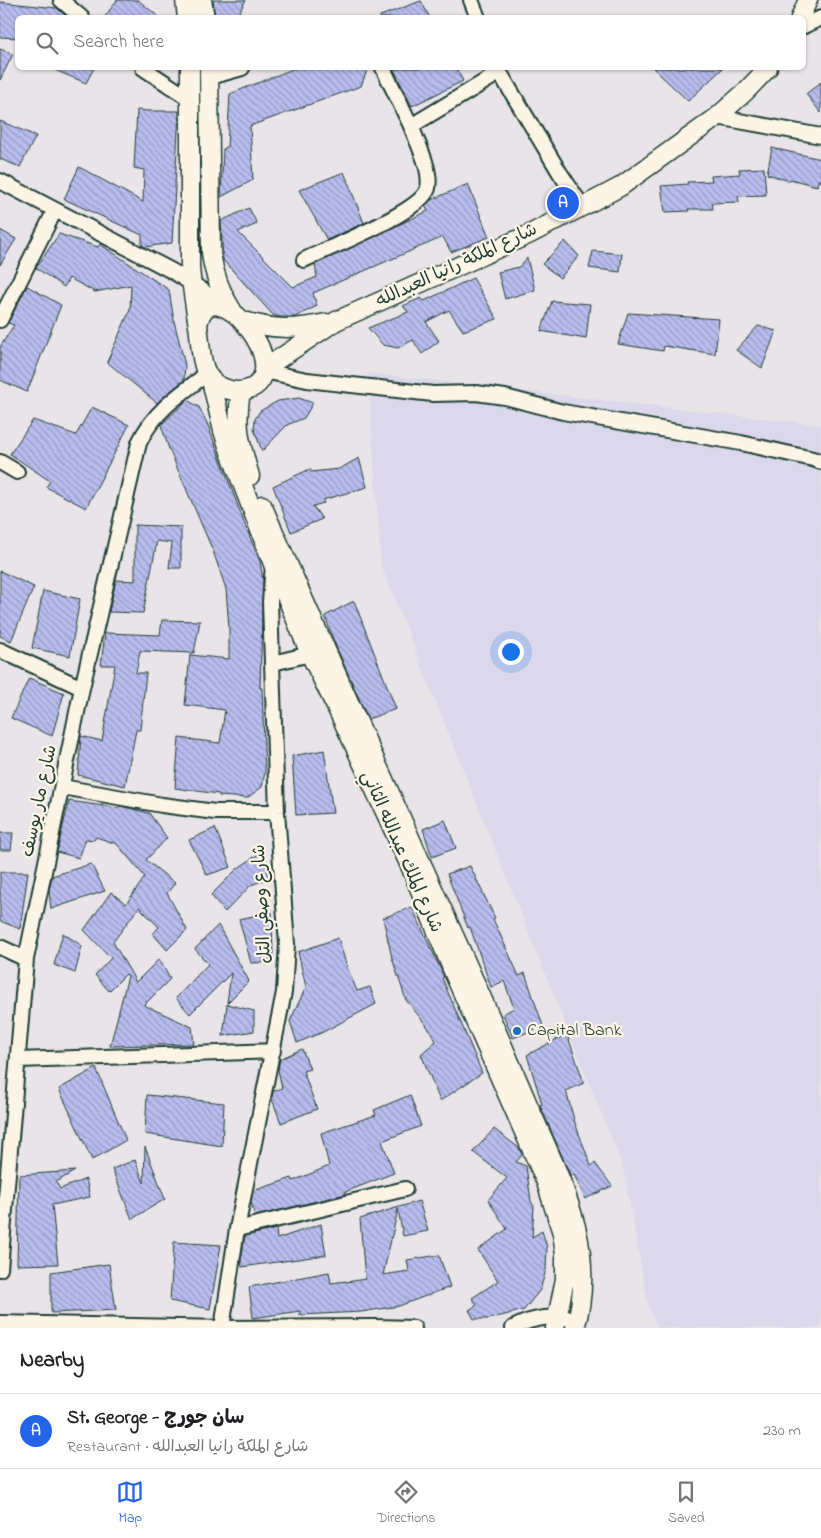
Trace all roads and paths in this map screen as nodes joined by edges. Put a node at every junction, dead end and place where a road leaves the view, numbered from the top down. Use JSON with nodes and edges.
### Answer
{"nodes":[{"id":1,"x":62,"y":0,"type":"edge"},
{"id":2,"x":184,"y":0,"type":"edge"},
{"id":3,"x":202,"y":0,"type":"edge"},
{"id":4,"x":471,"y":0,"type":"edge"},
{"id":5,"x":808,"y":0,"type":"edge"},
{"id":6,"x":79,"y":15,"type":"edge"},
{"id":7,"x":186,"y":15,"type":"edge"},
{"id":8,"x":204,"y":15,"type":"edge"},
{"id":9,"x":477,"y":15,"type":"edge"},
{"id":10,"x":801,"y":15,"type":"edge"},
{"id":11,"x":821,"y":18,"type":"edge"},
{"id":12,"x":806,"y":25,"type":"edge"},
{"id":13,"x":146,"y":70,"type":"edge"},
{"id":14,"x":190,"y":70,"type":"edge"},
{"id":15,"x":226,"y":70,"type":"edge"},
{"id":16,"x":384,"y":70,"type":"edge"},
{"id":17,"x":498,"y":70,"type":"edge"},
{"id":18,"x":766,"y":70,"type":"edge"},
{"id":19,"x":210,"y":72,"type":"edge"},
{"id":20,"x":190,"y":99,"type":"junction"},
{"id":21,"x":717,"y":117,"type":"junction"},
{"id":22,"x":411,"y":126,"type":"junction"},
{"id":23,"x":821,"y":136,"type":"edge"},
{"id":24,"x":0,"y":181,"type":"edge"},
{"id":25,"x":582,"y":206,"type":"junction"},
{"id":26,"x":55,"y":210,"type":"junction"},
{"id":27,"x":304,"y":260,"type":"dead end"},
{"id":28,"x":191,"y":283,"type":"junction"},
{"id":29,"x":232,"y":312,"type":"junction"},
{"id":30,"x":0,"y":320,"type":"edge"},
{"id":31,"x":336,"y":321,"type":"junction"},
{"id":32,"x":198,"y":325,"type":"junction"},
{"id":33,"x":264,"y":369,"type":"junction"},
{"id":34,"x":209,"y":377,"type":"junction"},
{"id":35,"x":241,"y":391,"type":"junction"},
{"id":36,"x":818,"y":459,"type":"edge"},
{"id":37,"x":0,"y":462,"type":"edge"},
{"id":38,"x":17,"y":472,"type":"dead end"},
{"id":39,"x":273,"y":564,"type":"junction"},
{"id":40,"x":0,"y":650,"type":"edge"},
{"id":41,"x":310,"y":654,"type":"junction"},
{"id":42,"x":273,"y":663,"type":"junction"},
{"id":43,"x":82,"y":688,"type":"junction"},
{"id":44,"x":62,"y":787,"type":"junction"},
{"id":45,"x":277,"y":812,"type":"junction"},
{"id":46,"x":0,"y":947,"type":"edge"},
{"id":47,"x":26,"y":959,"type":"junction"},
{"id":48,"x":273,"y":1051,"type":"junction"},
{"id":49,"x":18,"y":1060,"type":"junction"},
{"id":50,"x":405,"y":1189,"type":"dead end"},
{"id":51,"x":237,"y":1229,"type":"junction"},
{"id":52,"x":0,"y":1269,"type":"edge"},
{"id":53,"x":557,"y":1322,"type":"edge"},
{"id":54,"x":0,"y":1323,"type":"edge"},
{"id":55,"x":576,"y":1324,"type":"edge"},
{"id":56,"x":222,"y":1328,"type":"edge"},
{"id":57,"x":414,"y":1328,"type":"edge"},
{"id":58,"x":513,"y":1328,"type":"edge"}],
"edges":[{"from":1,"to":6,"type":"street"},
{"from":2,"to":7,"type":"main road"},
{"from":3,"to":8,"type":"main road"},
{"from":4,"to":9,"type":"street"},
{"from":5,"to":10,"type":"main road"},
{"from":11,"to":12,"type":"street"},
{"from":13,"to":20,"type":"street"},
{"from":14,"to":20,"type":"main road"},
{"from":15,"to":19,"type":"street"},
{"from":16,"to":22,"type":"street"},
{"from":17,"to":22,"type":"street"},
{"from":17,"to":25,"type":"street"},
{"from":18,"to":21,"type":"main road","name":"شارع الملكة رانيا العبدالله"},
{"from":19,"to":29,"type":"main road"},
{"from":20,"to":28,"type":"main road"},
{"from":21,"to":23,"type":"street"},
{"from":21,"to":25,"type":"main road","name":"شارع الملكة رانيا العبدالله"},
{"from":22,"to":27,"type":"street"},
{"from":24,"to":26,"type":"street"},
{"from":25,"to":31,"type":"main road","name":"شارع الملكة رانيا العبدالله"},
{"from":26,"to":28,"type":"street"},
{"from":26,"to":30,"type":"street"},
{"from":28,"to":29,"type":"street"},
{"from":28,"to":32,"type":"main road"},
{"from":29,"to":31,"type":"main road","name":"شارع الملكة رانيا العبدالله"},
{"from":29,"to":32,"type":"main road"},
{"from":29,"to":33,"type":"main road"},
{"from":31,"to":33,"type":"main road","name":"شارع الملكة رانيا العبدالله"},
{"from":32,"to":34,"type":"main road"},
{"from":33,"to":35,"type":"main road"},
{"from":33,"to":36,"type":"street"},
{"from":34,"to":35,"type":"main road"},
{"from":34,"to":39,"type":"main road","name":"شارع الملك عبدالله الثاني"},
{"from":34,"to":43,"type":"street","name":"شارع مار يوسف"},
{"from":35,"to":55,"type":"main road","name":"شارع الملك عبدالله الثاني"},
{"from":37,"to":38,"type":"street"},
{"from":39,"to":41,"type":"main road","name":"شارع الملك عبدالله الثاني"},
{"from":39,"to":42,"type":"street","name":"شارع وصفي التل"},
{"from":40,"to":43,"type":"street"},
{"from":41,"to":42,"type":"street"},
{"from":41,"to":53,"type":"main road","name":"شارع الملك عبدالله الثاني"},
{"from":42,"to":45,"type":"street","name":"شارع وصفي التل"},
{"from":43,"to":44,"type":"street","name":"شارع مار يوسف"},
{"from":44,"to":45,"type":"street"},
{"from":44,"to":47,"type":"street","name":"شارع مار يوسف"},
{"from":45,"to":48,"type":"street","name":"شارع وصفي التل"},
{"from":46,"to":47,"type":"street"},
{"from":47,"to":49,"type":"street","name":"شارع مار يوسف"},
{"from":48,"to":49,"type":"street"},
{"from":48,"to":51,"type":"street","name":"شارع وصفي التل"},
{"from":49,"to":52,"type":"street","name":"شارع مار يوسف"},
{"from":50,"to":51,"type":"street"},
{"from":51,"to":56,"type":"street","name":"شارع وصفي التل"},
{"from":53,"to":55,"type":"street"},
{"from":53,"to":58,"type":"street"},
{"from":54,"to":56,"type":"street"},
{"from":56,"to":57,"type":"street"}]}
